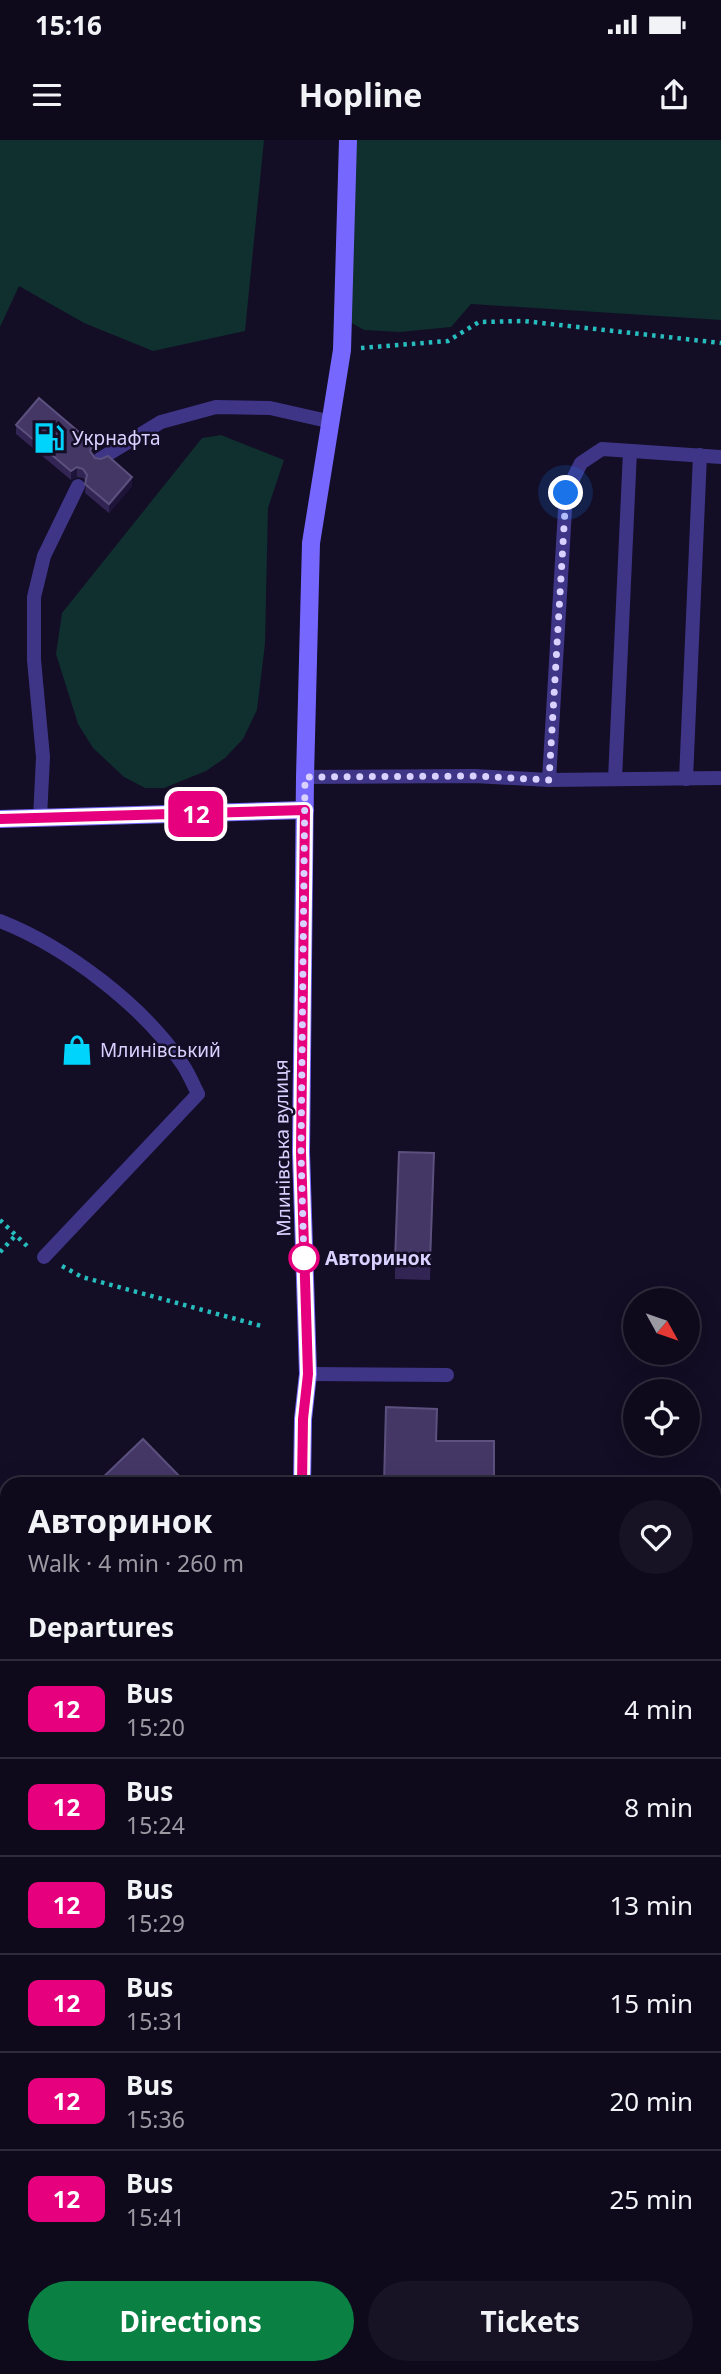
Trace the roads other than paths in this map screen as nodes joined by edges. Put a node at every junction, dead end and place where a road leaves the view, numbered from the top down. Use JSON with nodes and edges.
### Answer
{"nodes":[{"id":1,"x":348,"y":140,"type":"edge"},
{"id":2,"x":332,"y":422,"type":"junction"},
{"id":3,"x":630,"y":451,"type":"junction"},
{"id":4,"x":700,"y":456,"type":"junction"},
{"id":5,"x":721,"y":457,"type":"edge"},
{"id":6,"x":100,"y":459,"type":"edge"},
{"id":7,"x":78,"y":486,"type":"dead end"},
{"id":8,"x":305,"y":777,"type":"junction"},
{"id":9,"x":721,"y":778,"type":"edge"},
{"id":10,"x":615,"y":779,"type":"junction"},
{"id":11,"x":686,"y":779,"type":"junction"},
{"id":12,"x":549,"y":780,"type":"junction"},
{"id":13,"x":305,"y":810,"type":"junction"},
{"id":14,"x":40,"y":818,"type":"junction"},
{"id":15,"x":0,"y":819,"type":"edge"},
{"id":16,"x":0,"y":921,"type":"edge"},
{"id":17,"x":44,"y":1256,"type":"road end"},
{"id":18,"x":308,"y":1374,"type":"junction"},
{"id":19,"x":447,"y":1375,"type":"dead end"},
{"id":20,"x":302,"y":1477,"type":"edge"}],
"edges":[{"from":1,"to":2,"type":"main road","name":"Млинівська вулиця"},
{"from":2,"to":6,"type":"lane"},
{"from":2,"to":8,"type":"main road","name":"Млинівська вулиця"},
{"from":3,"to":4,"type":"lane"},
{"from":3,"to":10,"type":"lane"},
{"from":3,"to":12,"type":"lane"},
{"from":4,"to":5,"type":"lane"},
{"from":4,"to":11,"type":"lane"},
{"from":7,"to":14,"type":"lane"},
{"from":8,"to":12,"type":"lane"},
{"from":8,"to":13,"type":"main road","name":"Млинівська вулиця"},
{"from":9,"to":11,"type":"lane"},
{"from":10,"to":11,"type":"lane"},
{"from":10,"to":12,"type":"lane"},
{"from":13,"to":14,"type":"main road"},
{"from":13,"to":18,"type":"main road","name":"Млинівська вулиця"},
{"from":14,"to":15,"type":"main road"},
{"from":16,"to":17,"type":"lane"},
{"from":18,"to":19,"type":"lane"},
{"from":18,"to":20,"type":"main road","name":"Млинівська вулиця"}]}
